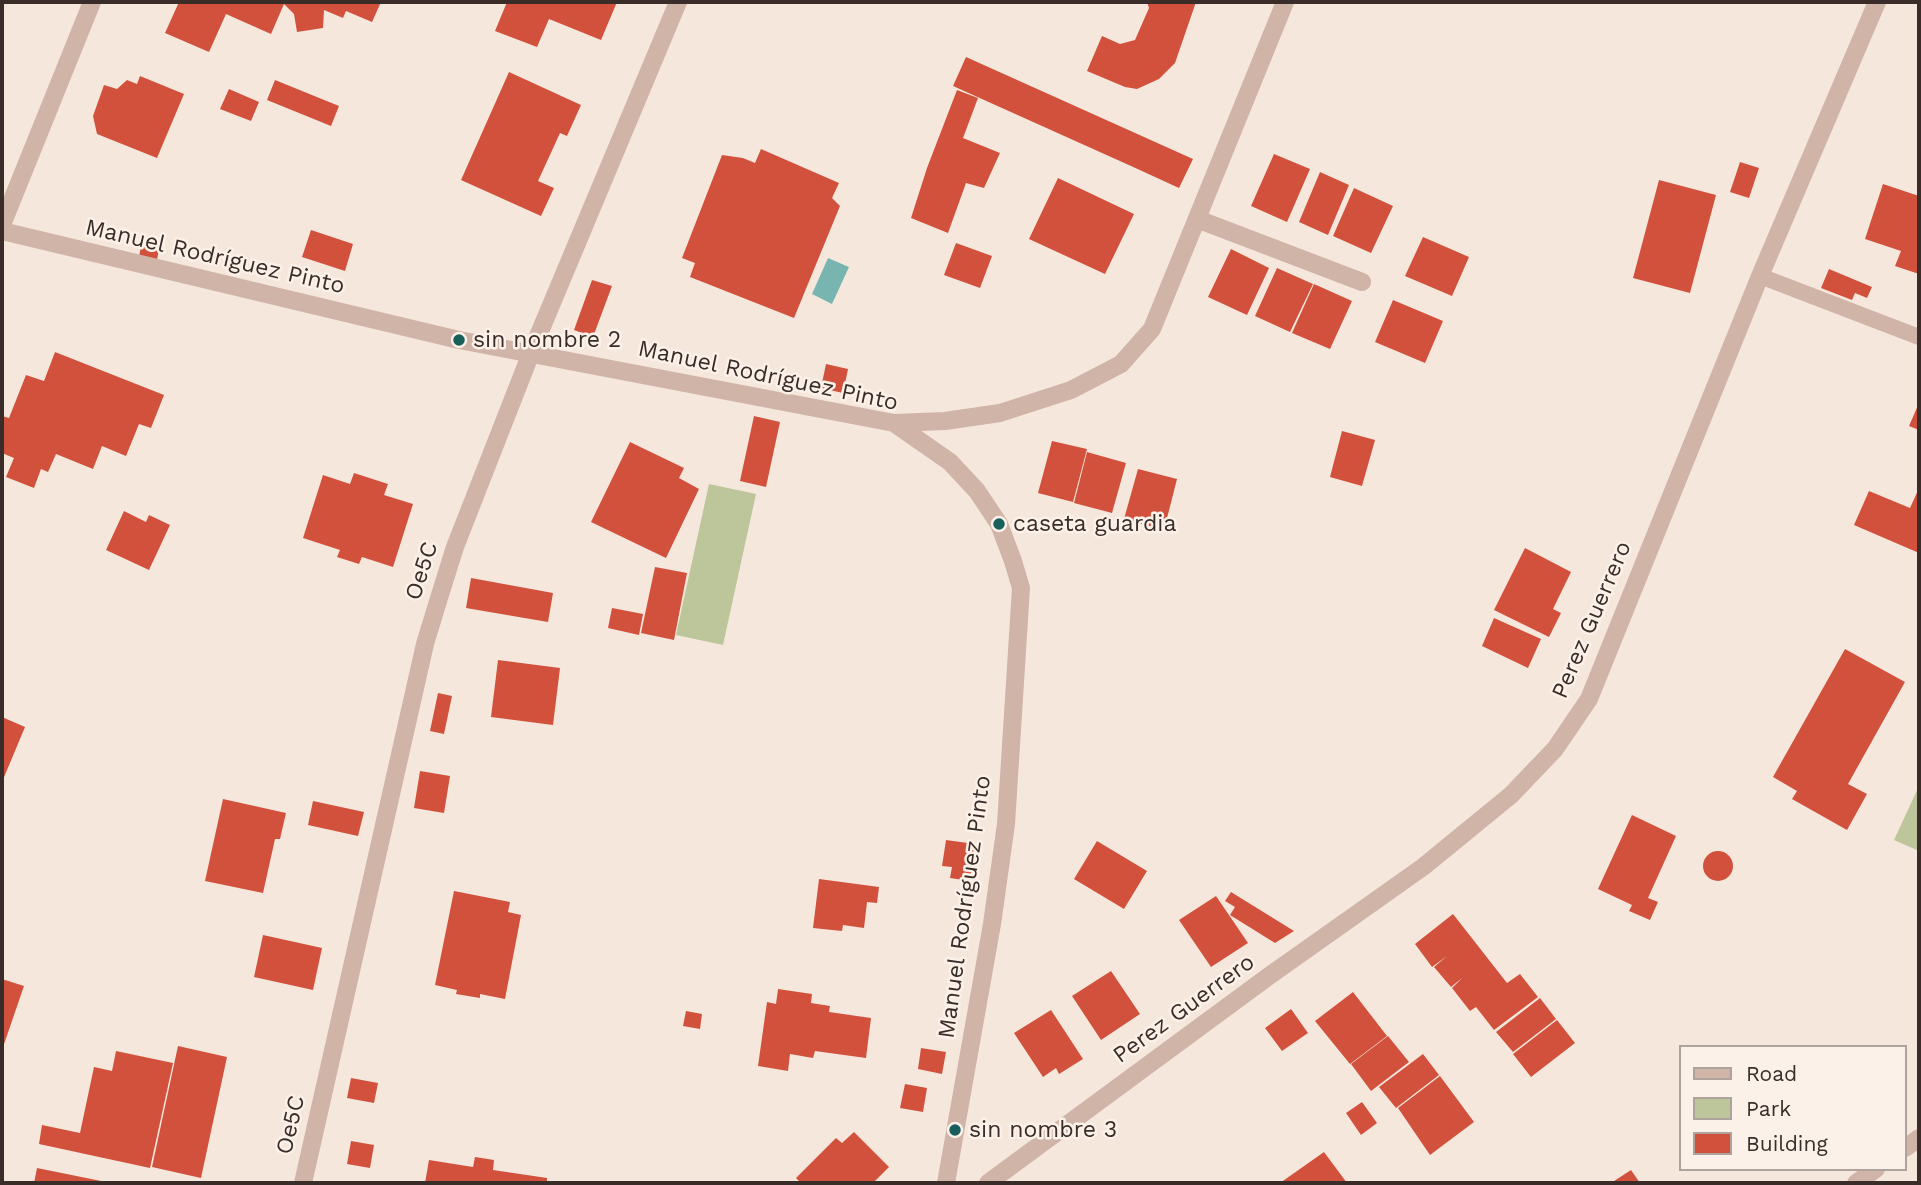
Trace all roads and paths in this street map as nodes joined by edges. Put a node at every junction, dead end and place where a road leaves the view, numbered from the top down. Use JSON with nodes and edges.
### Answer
{"nodes":[{"id":1,"x":92,"y":2,"type":"edge"},
{"id":2,"x":678,"y":2,"type":"edge"},
{"id":3,"x":1285,"y":2,"type":"edge"},
{"id":4,"x":1877,"y":2,"type":"edge"},
{"id":5,"x":1197,"y":219,"type":"junction"},
{"id":6,"x":2,"y":225,"type":"edge"},
{"id":7,"x":2,"y":231,"type":"edge"},
{"id":8,"x":1760,"y":276,"type":"junction"},
{"id":9,"x":1362,"y":282,"type":"dead end"},
{"id":10,"x":1919,"y":337,"type":"edge"},
{"id":11,"x":531,"y":353,"type":"junction"},
{"id":12,"x":894,"y":423,"type":"junction"},
{"id":13,"x":1873,"y":1171,"type":"edge"},
{"id":14,"x":303,"y":1183,"type":"edge"},
{"id":15,"x":946,"y":1183,"type":"edge"},
{"id":16,"x":988,"y":1183,"type":"edge"},
{"id":17,"x":1856,"y":1183,"type":"edge"}],
"edges":[{"from":1,"to":6,"type":"street"},
{"from":2,"to":11,"type":"street","name":"Oe5C"},
{"from":3,"to":5,"type":"street"},
{"from":4,"to":8,"type":"street","name":"Perez Guerrero"},
{"from":5,"to":9,"type":"street"},
{"from":5,"to":12,"type":"street"},
{"from":7,"to":11,"type":"street","name":"Manuel Rodríguez Pinto"},
{"from":8,"to":10,"type":"lane"},
{"from":8,"to":16,"type":"street","name":"Perez Guerrero"},
{"from":11,"to":12,"type":"street","name":"Manuel Rodríguez Pinto"},
{"from":11,"to":14,"type":"street","name":"Oe5C"},
{"from":12,"to":15,"type":"street","name":"Manuel Rodríguez Pinto"},
{"from":13,"to":17,"type":"street"}]}
